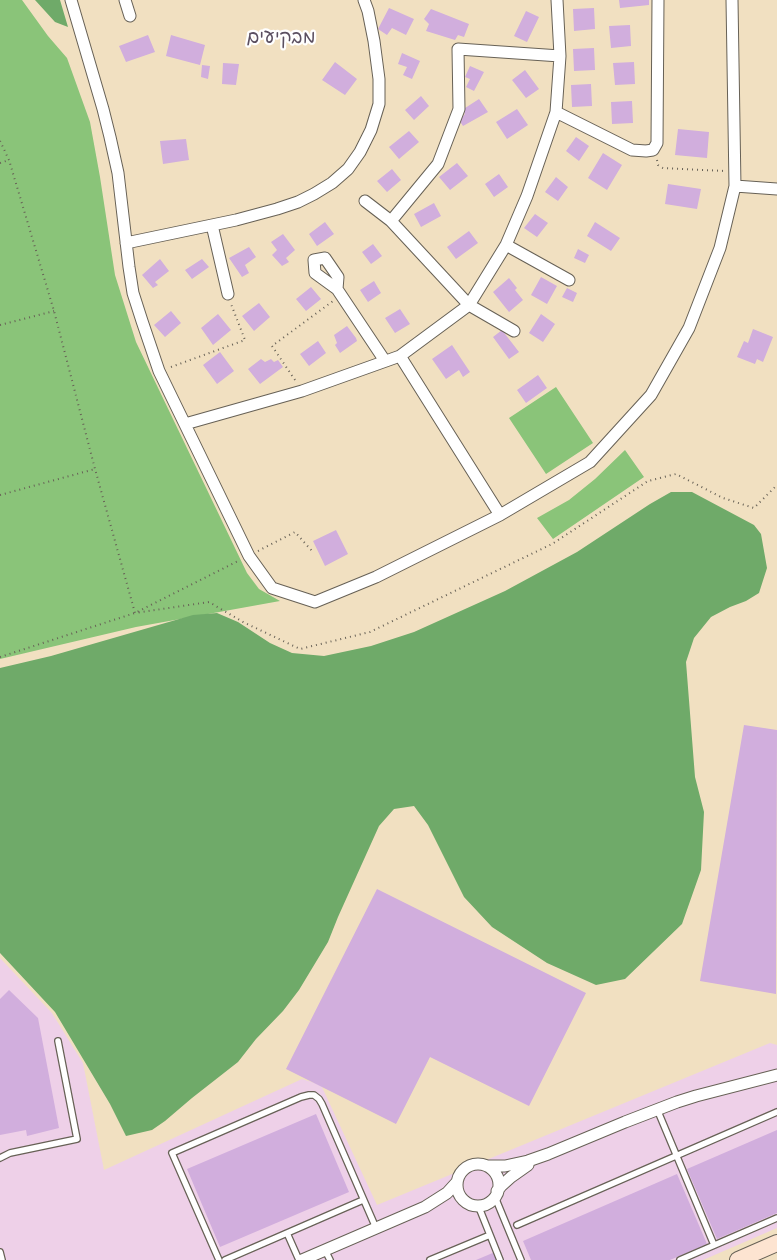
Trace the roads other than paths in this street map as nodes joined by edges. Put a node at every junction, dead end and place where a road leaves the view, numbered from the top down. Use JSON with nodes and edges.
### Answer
{"nodes":[{"id":1,"x":71,"y":0,"type":"edge"},
{"id":2,"x":125,"y":0,"type":"edge"},
{"id":3,"x":364,"y":0,"type":"edge"},
{"id":4,"x":557,"y":0,"type":"edge"},
{"id":5,"x":658,"y":0,"type":"edge"},
{"id":6,"x":732,"y":0,"type":"edge"},
{"id":7,"x":130,"y":16,"type":"dead end"},
{"id":8,"x":560,"y":56,"type":"junction"},
{"id":9,"x":556,"y":112,"type":"junction"},
{"id":10,"x":735,"y":186,"type":"junction"},
{"id":11,"x":777,"y":189,"type":"edge"},
{"id":12,"x":365,"y":201,"type":"dead end"},
{"id":13,"x":391,"y":221,"type":"junction"},
{"id":14,"x":212,"y":225,"type":"junction"},
{"id":15,"x":126,"y":243,"type":"junction"},
{"id":16,"x":506,"y":245,"type":"junction"},
{"id":17,"x":569,"y":280,"type":"dead end"},
{"id":18,"x":339,"y":292,"type":"road end"},
{"id":19,"x":228,"y":294,"type":"road end"},
{"id":20,"x":469,"y":305,"type":"junction"},
{"id":21,"x":514,"y":331,"type":"dead end"},
{"id":22,"x":400,"y":356,"type":"junction"},
{"id":23,"x":385,"y":360,"type":"junction"},
{"id":24,"x":185,"y":424,"type":"junction"},
{"id":25,"x":500,"y":515,"type":"junction"},
{"id":26,"x":58,"y":1040,"type":"dead end"},
{"id":27,"x":777,"y":1067,"type":"edge"},
{"id":28,"x":777,"y":1075,"type":"edge"},
{"id":29,"x":762,"y":1078,"type":"junction"},
{"id":30,"x":657,"y":1109,"type":"junction"},
{"id":31,"x":777,"y":1112,"type":"edge"},
{"id":32,"x":548,"y":1154,"type":"junction"},
{"id":33,"x":677,"y":1156,"type":"junction"},
{"id":34,"x":0,"y":1158,"type":"edge"},
{"id":35,"x":487,"y":1166,"type":"junction"},
{"id":36,"x":457,"y":1182,"type":"junction"},
{"id":37,"x":496,"y":1194,"type":"junction"},
{"id":38,"x":363,"y":1200,"type":"junction"},
{"id":39,"x":473,"y":1204,"type":"junction"},
{"id":40,"x":425,"y":1207,"type":"junction"},
{"id":41,"x":777,"y":1218,"type":"edge"},
{"id":42,"x":517,"y":1225,"type":"dead end"},
{"id":43,"x":376,"y":1228,"type":"junction"},
{"id":44,"x":287,"y":1233,"type":"junction"},
{"id":45,"x":490,"y":1235,"type":"junction"},
{"id":46,"x":777,"y":1243,"type":"edge"},
{"id":47,"x":714,"y":1245,"type":"junction"},
{"id":48,"x":0,"y":1252,"type":"edge"},
{"id":49,"x":327,"y":1255,"type":"edge"},
{"id":50,"x":2,"y":1260,"type":"edge"},
{"id":51,"x":219,"y":1260,"type":"edge"},
{"id":52,"x":225,"y":1260,"type":"edge"},
{"id":53,"x":300,"y":1260,"type":"edge"},
{"id":54,"x":430,"y":1260,"type":"edge"},
{"id":55,"x":500,"y":1260,"type":"edge"},
{"id":56,"x":521,"y":1260,"type":"edge"},
{"id":57,"x":680,"y":1260,"type":"edge"},
{"id":58,"x":738,"y":1260,"type":"edge"}],
"edges":[{"from":1,"to":15,"type":"street"},
{"from":2,"to":7,"type":"street"},
{"from":3,"to":14,"type":"street"},
{"from":4,"to":8,"type":"street"},
{"from":5,"to":9,"type":"street"},
{"from":6,"to":10,"type":"street"},
{"from":8,"to":9,"type":"street"},
{"from":8,"to":13,"type":"street"},
{"from":9,"to":16,"type":"street"},
{"from":10,"to":11,"type":"street"},
{"from":10,"to":25,"type":"street"},
{"from":12,"to":13,"type":"street"},
{"from":13,"to":20,"type":"street"},
{"from":14,"to":15,"type":"street"},
{"from":14,"to":19,"type":"street"},
{"from":15,"to":24,"type":"street"},
{"from":16,"to":17,"type":"street"},
{"from":16,"to":20,"type":"street"},
{"from":18,"to":23,"type":"street"},
{"from":20,"to":21,"type":"street"},
{"from":20,"to":22,"type":"street"},
{"from":22,"to":23,"type":"street"},
{"from":22,"to":25,"type":"street"},
{"from":23,"to":24,"type":"street"},
{"from":24,"to":25,"type":"street"},
{"from":26,"to":34,"type":"lane"},
{"from":27,"to":29,"type":"street"},
{"from":28,"to":29,"type":"street"},
{"from":29,"to":30,"type":"street"},
{"from":30,"to":32,"type":"street"},
{"from":30,"to":33,"type":"lane"},
{"from":31,"to":33,"type":"lane"},
{"from":32,"to":35,"type":"street"},
{"from":32,"to":37,"type":"street"},
{"from":33,"to":42,"type":"lane"},
{"from":33,"to":47,"type":"lane"},
{"from":35,"to":36,"type":"street"},
{"from":35,"to":37,"type":"street"},
{"from":36,"to":39,"type":"street"},
{"from":36,"to":40,"type":"street"},
{"from":37,"to":39,"type":"street"},
{"from":37,"to":56,"type":"lane"},
{"from":38,"to":43,"type":"lane"},
{"from":38,"to":44,"type":"lane"},
{"from":38,"to":51,"type":"lane"},
{"from":39,"to":40,"type":"street"},
{"from":39,"to":45,"type":"lane"},
{"from":40,"to":43,"type":"street"},
{"from":41,"to":47,"type":"lane"},
{"from":43,"to":49,"type":"street"},
{"from":44,"to":52,"type":"lane"},
{"from":44,"to":53,"type":"lane"},
{"from":45,"to":54,"type":"lane"},
{"from":45,"to":55,"type":"lane"},
{"from":46,"to":58,"type":"main road"},
{"from":47,"to":57,"type":"lane"},
{"from":48,"to":50,"type":"lane"},
{"from":49,"to":53,"type":"street"}]}
